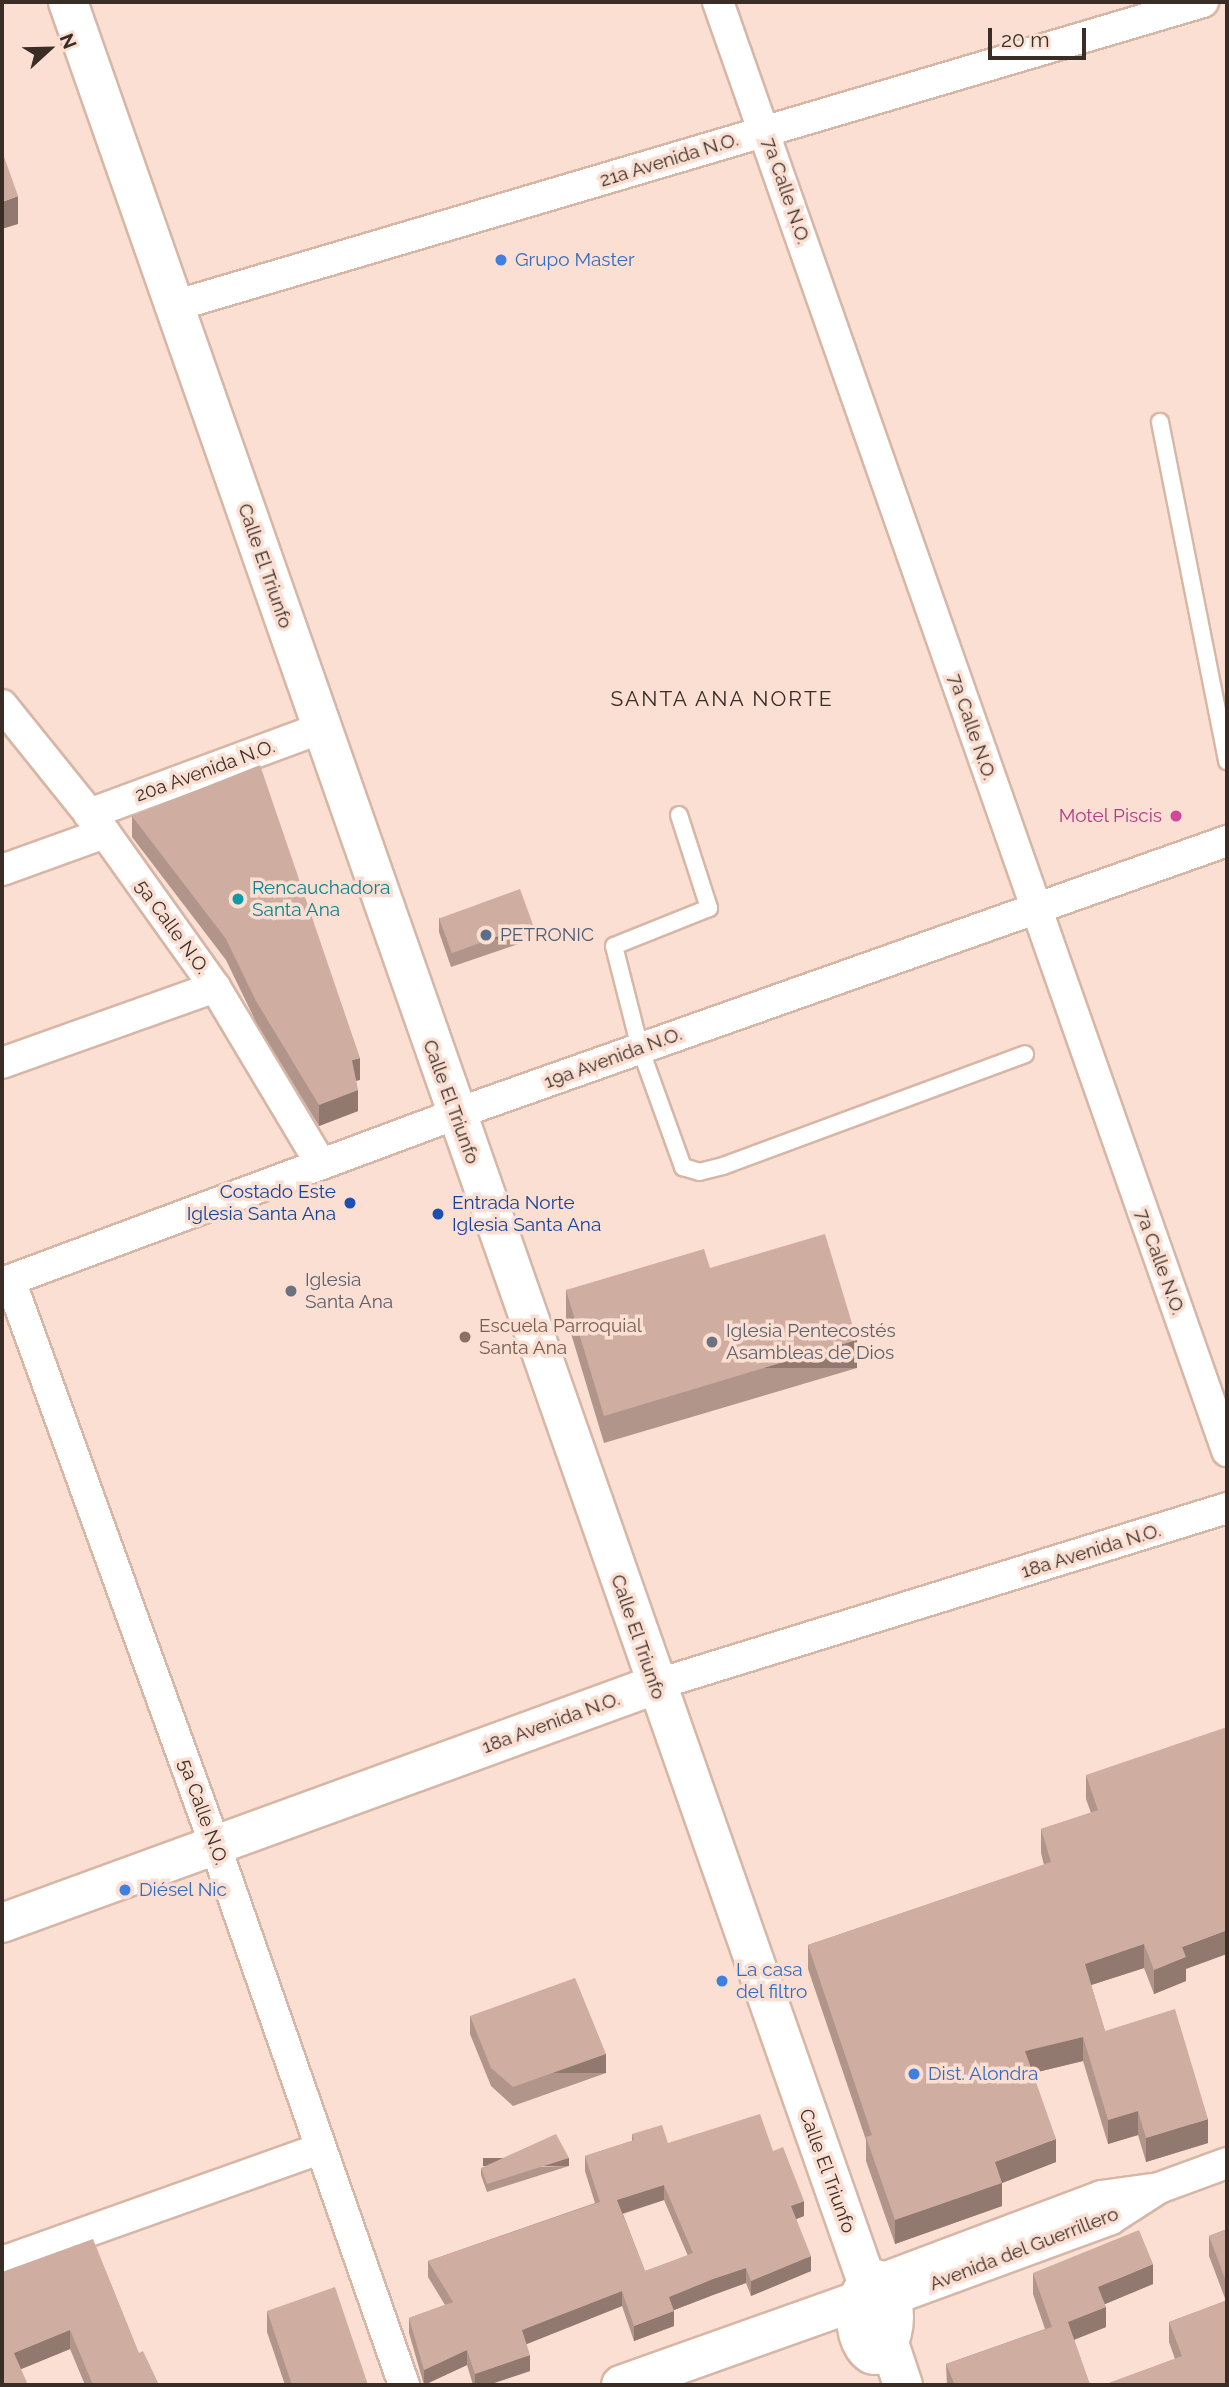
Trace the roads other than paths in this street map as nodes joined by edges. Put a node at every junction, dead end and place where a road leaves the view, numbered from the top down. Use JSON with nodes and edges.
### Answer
{"nodes":[{"id":1,"x":68,"y":2,"type":"edge"},
{"id":2,"x":718,"y":2,"type":"edge"},
{"id":3,"x":1203,"y":2,"type":"edge"},
{"id":4,"x":765,"y":131,"type":"junction"},
{"id":5,"x":174,"y":306,"type":"junction"},
{"id":6,"x":1160,"y":422,"type":"dead end"},
{"id":7,"x":2,"y":705,"type":"edge"},
{"id":8,"x":321,"y":728,"type":"junction"},
{"id":9,"x":1227,"y":761,"type":"edge"},
{"id":10,"x":679,"y":816,"type":"dead end"},
{"id":11,"x":97,"y":823,"type":"junction"},
{"id":12,"x":1227,"y":841,"type":"edge"},
{"id":13,"x":2,"y":870,"type":"edge"},
{"id":14,"x":1035,"y":909,"type":"junction"},
{"id":15,"x":215,"y":987,"type":"junction"},
{"id":16,"x":640,"y":1048,"type":"junction"},
{"id":17,"x":1025,"y":1054,"type":"dead end"},
{"id":18,"x":2,"y":1063,"type":"edge"},
{"id":19,"x":456,"y":1114,"type":"junction"},
{"id":20,"x":321,"y":1164,"type":"junction"},
{"id":21,"x":6,"y":1282,"type":"edge"},
{"id":22,"x":1227,"y":1451,"type":"edge"},
{"id":23,"x":1227,"y":1508,"type":"edge"},
{"id":24,"x":655,"y":1685,"type":"junction"},
{"id":25,"x":215,"y":1845,"type":"junction"},
{"id":26,"x":2,"y":1923,"type":"edge"},
{"id":27,"x":320,"y":2149,"type":"junction"},
{"id":28,"x":1227,"y":2163,"type":"edge"},
{"id":29,"x":2,"y":2262,"type":"edge"},
{"id":30,"x":873,"y":2295,"type":"junction"},
{"id":31,"x":404,"y":2385,"type":"edge"},
{"id":32,"x":621,"y":2385,"type":"edge"},
{"id":33,"x":903,"y":2385,"type":"edge"}],
"edges":[{"from":1,"to":5,"type":"main road","name":"Calle El Triunfo"},
{"from":2,"to":4,"type":"street","name":"7a Calle N.O."},
{"from":3,"to":4,"type":"street","name":"21a Avenida N.O."},
{"from":4,"to":5,"type":"street","name":"21a Avenida N.O."},
{"from":4,"to":14,"type":"street","name":"7a Calle N.O."},
{"from":5,"to":8,"type":"main road","name":"Calle El Triunfo"},
{"from":6,"to":9,"type":"lane"},
{"from":7,"to":11,"type":"street","name":"5a Calle N.O."},
{"from":8,"to":11,"type":"street","name":"20a Avenida N.O."},
{"from":8,"to":19,"type":"main road","name":"Calle El Triunfo"},
{"from":10,"to":16,"type":"lane"},
{"from":11,"to":13,"type":"street","name":"20a Avenida N.O."},
{"from":11,"to":15,"type":"street","name":"5a Calle N.O."},
{"from":12,"to":14,"type":"street","name":"19a Avenida N.O."},
{"from":14,"to":16,"type":"street","name":"19a Avenida N.O."},
{"from":14,"to":22,"type":"street","name":"7a Calle N.O."},
{"from":15,"to":18,"type":"street"},
{"from":15,"to":20,"type":"street","name":"5a Calle N.O."},
{"from":16,"to":17,"type":"lane"},
{"from":16,"to":19,"type":"street","name":"19a Avenida N.O."},
{"from":19,"to":20,"type":"street","name":"19a Avenida N.O."},
{"from":19,"to":24,"type":"main road","name":"Calle El Triunfo"},
{"from":20,"to":21,"type":"street","name":"19a Avenida N.O."},
{"from":21,"to":25,"type":"street","name":"5a Calle N.O."},
{"from":23,"to":24,"type":"street","name":"18a Avenida N.O."},
{"from":24,"to":25,"type":"main road","name":"18a Avenida N.O."},
{"from":24,"to":30,"type":"main road","name":"Calle El Triunfo"},
{"from":25,"to":26,"type":"main road","name":"18a Avenida N.O."},
{"from":25,"to":27,"type":"street","name":"5a Calle N.O."},
{"from":27,"to":29,"type":"street"},
{"from":27,"to":31,"type":"street","name":"5a Calle N.O."},
{"from":28,"to":30,"type":"street","name":"Avenida del Guerrillero"},
{"from":30,"to":32,"type":"main road","name":"Avenida del Guerrillero"},
{"from":30,"to":33,"type":"main road","name":"Calle El Triunfo"}]}
